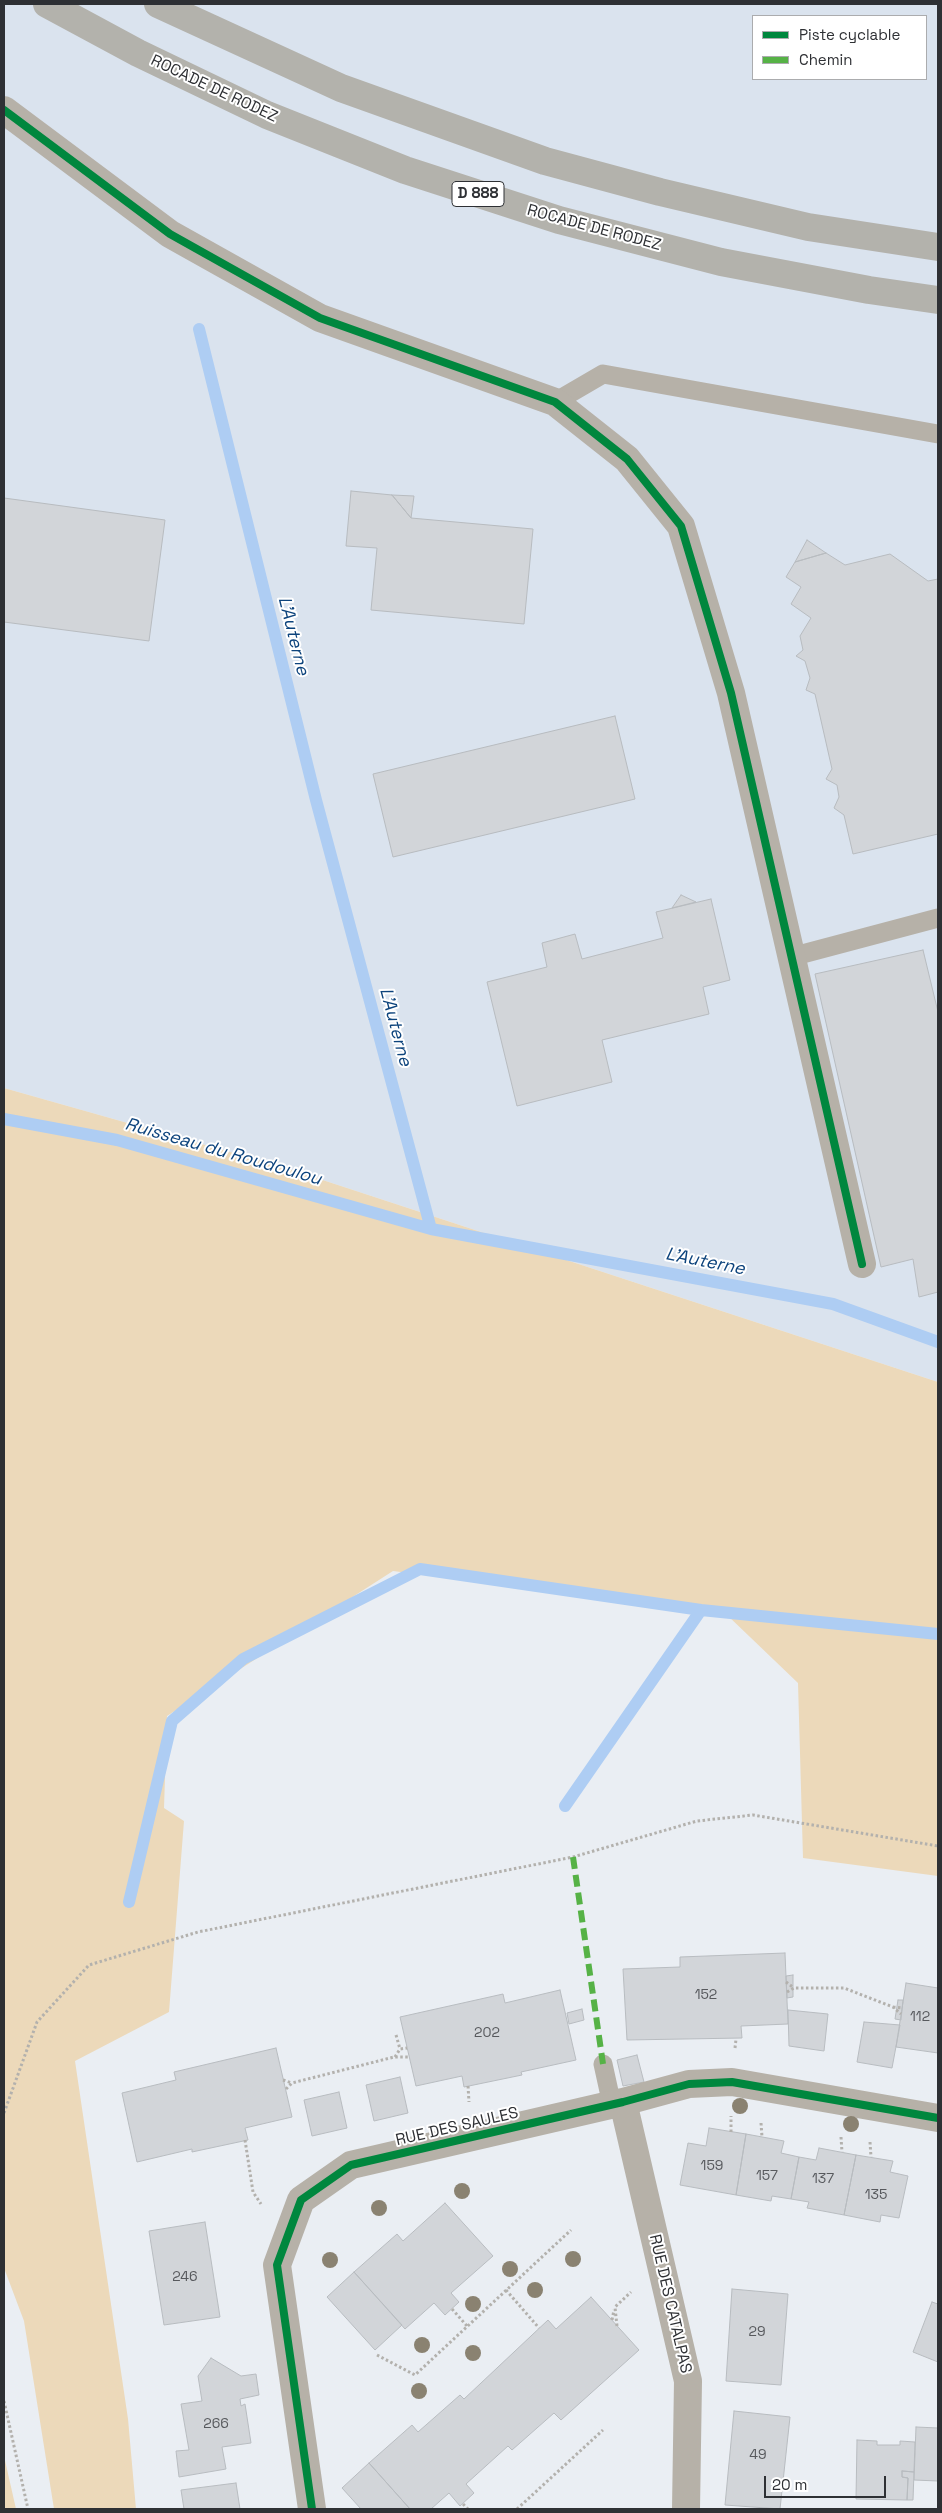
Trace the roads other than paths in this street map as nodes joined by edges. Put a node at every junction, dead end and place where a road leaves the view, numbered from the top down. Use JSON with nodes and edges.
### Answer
{"nodes":[{"id":1,"x":47,"y":4,"type":"edge"},
{"id":2,"x":158,"y":4,"type":"edge"},
{"id":3,"x":4,"y":110,"type":"edge"},
{"id":4,"x":938,"y":247,"type":"edge"},
{"id":5,"x":938,"y":300,"type":"edge"},
{"id":6,"x":555,"y":402,"type":"junction"},
{"id":7,"x":938,"y":434,"type":"edge"},
{"id":8,"x":938,"y":918,"type":"edge"},
{"id":9,"x":791,"y":957,"type":"junction"},
{"id":10,"x":862,"y":1264,"type":"dead end"},
{"id":11,"x":603,"y":2064,"type":"dead end"},
{"id":12,"x":617,"y":2104,"type":"junction"},
{"id":13,"x":938,"y":2118,"type":"edge"},
{"id":14,"x":312,"y":2509,"type":"edge"},
{"id":15,"x":686,"y":2509,"type":"edge"}],
"edges":[{"from":1,"to":5,"type":"highway","name":"ROCADE DE RODEZ","number":"D 888"},
{"from":2,"to":4,"type":"highway"},
{"from":3,"to":6,"type":"street"},
{"from":6,"to":7,"type":"lane"},
{"from":6,"to":9,"type":"street"},
{"from":8,"to":9,"type":"lane"},
{"from":9,"to":10,"type":"street"},
{"from":11,"to":12,"type":"lane"},
{"from":12,"to":13,"type":"street","name":"RUE DES SAULES"},
{"from":12,"to":14,"type":"street","name":"RUE DES SAULES"},
{"from":12,"to":15,"type":"street","name":"RUE DES CATALPAS"}]}
